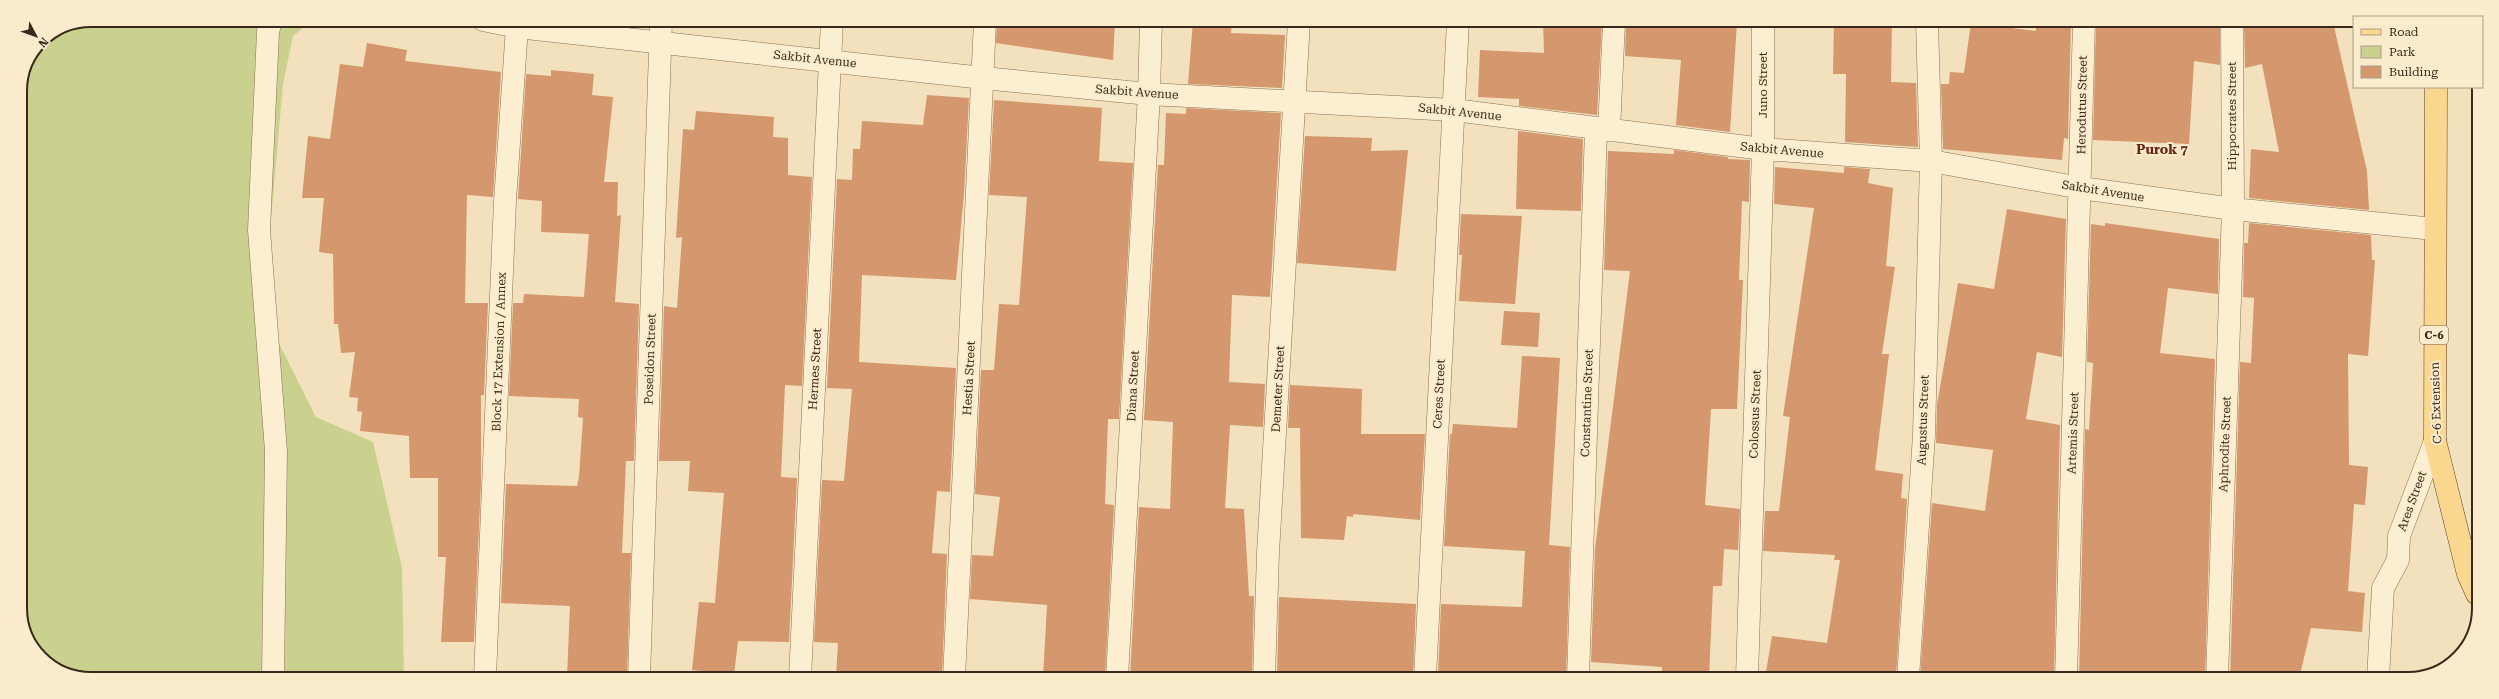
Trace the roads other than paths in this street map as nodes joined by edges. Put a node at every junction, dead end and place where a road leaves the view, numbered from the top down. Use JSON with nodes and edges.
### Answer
{"nodes":[{"id":1,"x":269,"y":27,"type":"edge"},
{"id":2,"x":517,"y":27,"type":"joint"},
{"id":3,"x":832,"y":27,"type":"edge"},
{"id":4,"x":985,"y":27,"type":"edge"},
{"id":5,"x":1151,"y":27,"type":"edge"},
{"id":6,"x":1299,"y":27,"type":"edge"},
{"id":7,"x":1458,"y":27,"type":"edge"},
{"id":8,"x":1613,"y":27,"type":"edge"},
{"id":9,"x":1763,"y":27,"type":"edge"},
{"id":10,"x":1927,"y":27,"type":"edge"},
{"id":11,"x":2084,"y":27,"type":"edge"},
{"id":12,"x":2232,"y":27,"type":"edge"},
{"id":13,"x":661,"y":31,"type":"edge"},
{"id":14,"x":829,"y":61,"type":"junction"},
{"id":15,"x":983,"y":78,"type":"junction"},
{"id":16,"x":2436,"y":88,"type":"edge"},
{"id":17,"x":1149,"y":94,"type":"junction"},
{"id":18,"x":1295,"y":100,"type":"junction"},
{"id":19,"x":1454,"y":110,"type":"junction"},
{"id":20,"x":1603,"y":129,"type":"junction"},
{"id":21,"x":1763,"y":149,"type":"junction"},
{"id":22,"x":1931,"y":160,"type":"junction"},
{"id":23,"x":2081,"y":188,"type":"junction"},
{"id":24,"x":2233,"y":209,"type":"junction"},
{"id":25,"x":2434,"y":230,"type":"junction"},
{"id":26,"x":2435,"y":441,"type":"junction"},
{"id":27,"x":2472,"y":583,"type":"edge"},
{"id":28,"x":273,"y":672,"type":"edge"},
{"id":29,"x":485,"y":672,"type":"edge"},
{"id":30,"x":639,"y":672,"type":"edge"},
{"id":31,"x":800,"y":672,"type":"edge"},
{"id":32,"x":954,"y":672,"type":"edge"},
{"id":33,"x":1117,"y":672,"type":"edge"},
{"id":34,"x":1264,"y":672,"type":"edge"},
{"id":35,"x":1425,"y":672,"type":"edge"},
{"id":36,"x":1578,"y":672,"type":"edge"},
{"id":37,"x":1747,"y":672,"type":"edge"},
{"id":38,"x":1908,"y":672,"type":"edge"},
{"id":39,"x":2066,"y":672,"type":"edge"},
{"id":40,"x":2217,"y":672,"type":"edge"},
{"id":41,"x":2378,"y":672,"type":"edge"}],
"edges":[{"from":1,"to":28,"type":"street"},
{"from":2,"to":13,"type":"street","name":"Sakbit Avenue"},
{"from":2,"to":29,"type":"street","name":"Block 17 Extension / Annex"},
{"from":3,"to":14,"type":"street","name":"Hermes Street"},
{"from":4,"to":15,"type":"street","name":"Hestia Street"},
{"from":5,"to":17,"type":"street","name":"Diana Street"},
{"from":6,"to":18,"type":"street","name":"Demeter Street"},
{"from":7,"to":19,"type":"street","name":"Ceres Street"},
{"from":8,"to":20,"type":"street","name":"Constantine Street"},
{"from":9,"to":21,"type":"street","name":"Juno Street"},
{"from":10,"to":22,"type":"street","name":"Augustus Street"},
{"from":11,"to":23,"type":"street","name":"Herodutus Street"},
{"from":12,"to":24,"type":"street","name":"Hippocrates Street"},
{"from":13,"to":14,"type":"street","name":"Sakbit Avenue"},
{"from":13,"to":30,"type":"street","name":"Poseidon Street"},
{"from":14,"to":15,"type":"street","name":"Sakbit Avenue"},
{"from":14,"to":31,"type":"street","name":"Hermes Street"},
{"from":15,"to":17,"type":"street","name":"Sakbit Avenue"},
{"from":15,"to":32,"type":"street","name":"Hestia Street"},
{"from":16,"to":25,"type":"main road","name":"C-6 Extension","number":"C-6"},
{"from":17,"to":18,"type":"street","name":"Sakbit Avenue"},
{"from":17,"to":33,"type":"street","name":"Diana Street"},
{"from":18,"to":19,"type":"street","name":"Sakbit Avenue"},
{"from":18,"to":34,"type":"street","name":"Demeter Street"},
{"from":19,"to":20,"type":"street","name":"Sakbit Avenue"},
{"from":19,"to":35,"type":"street","name":"Ceres Street"},
{"from":20,"to":21,"type":"street","name":"Sakbit Avenue"},
{"from":20,"to":36,"type":"street","name":"Constantine Street"},
{"from":21,"to":22,"type":"street","name":"Sakbit Avenue"},
{"from":21,"to":37,"type":"street","name":"Colossus Street"},
{"from":22,"to":23,"type":"street","name":"Sakbit Avenue"},
{"from":22,"to":38,"type":"street","name":"Augustus Street"},
{"from":23,"to":24,"type":"street","name":"Sakbit Avenue"},
{"from":23,"to":39,"type":"street","name":"Artemis Street"},
{"from":24,"to":25,"type":"street","name":"Sakbit Avenue"},
{"from":24,"to":40,"type":"street","name":"Aphrodite Street"},
{"from":25,"to":26,"type":"main road","name":"C-6 Extension","number":"C-6"},
{"from":26,"to":27,"type":"main road","name":"C-6 Extension","number":"C-6"},
{"from":26,"to":41,"type":"street","name":"Ares Street"}]}
